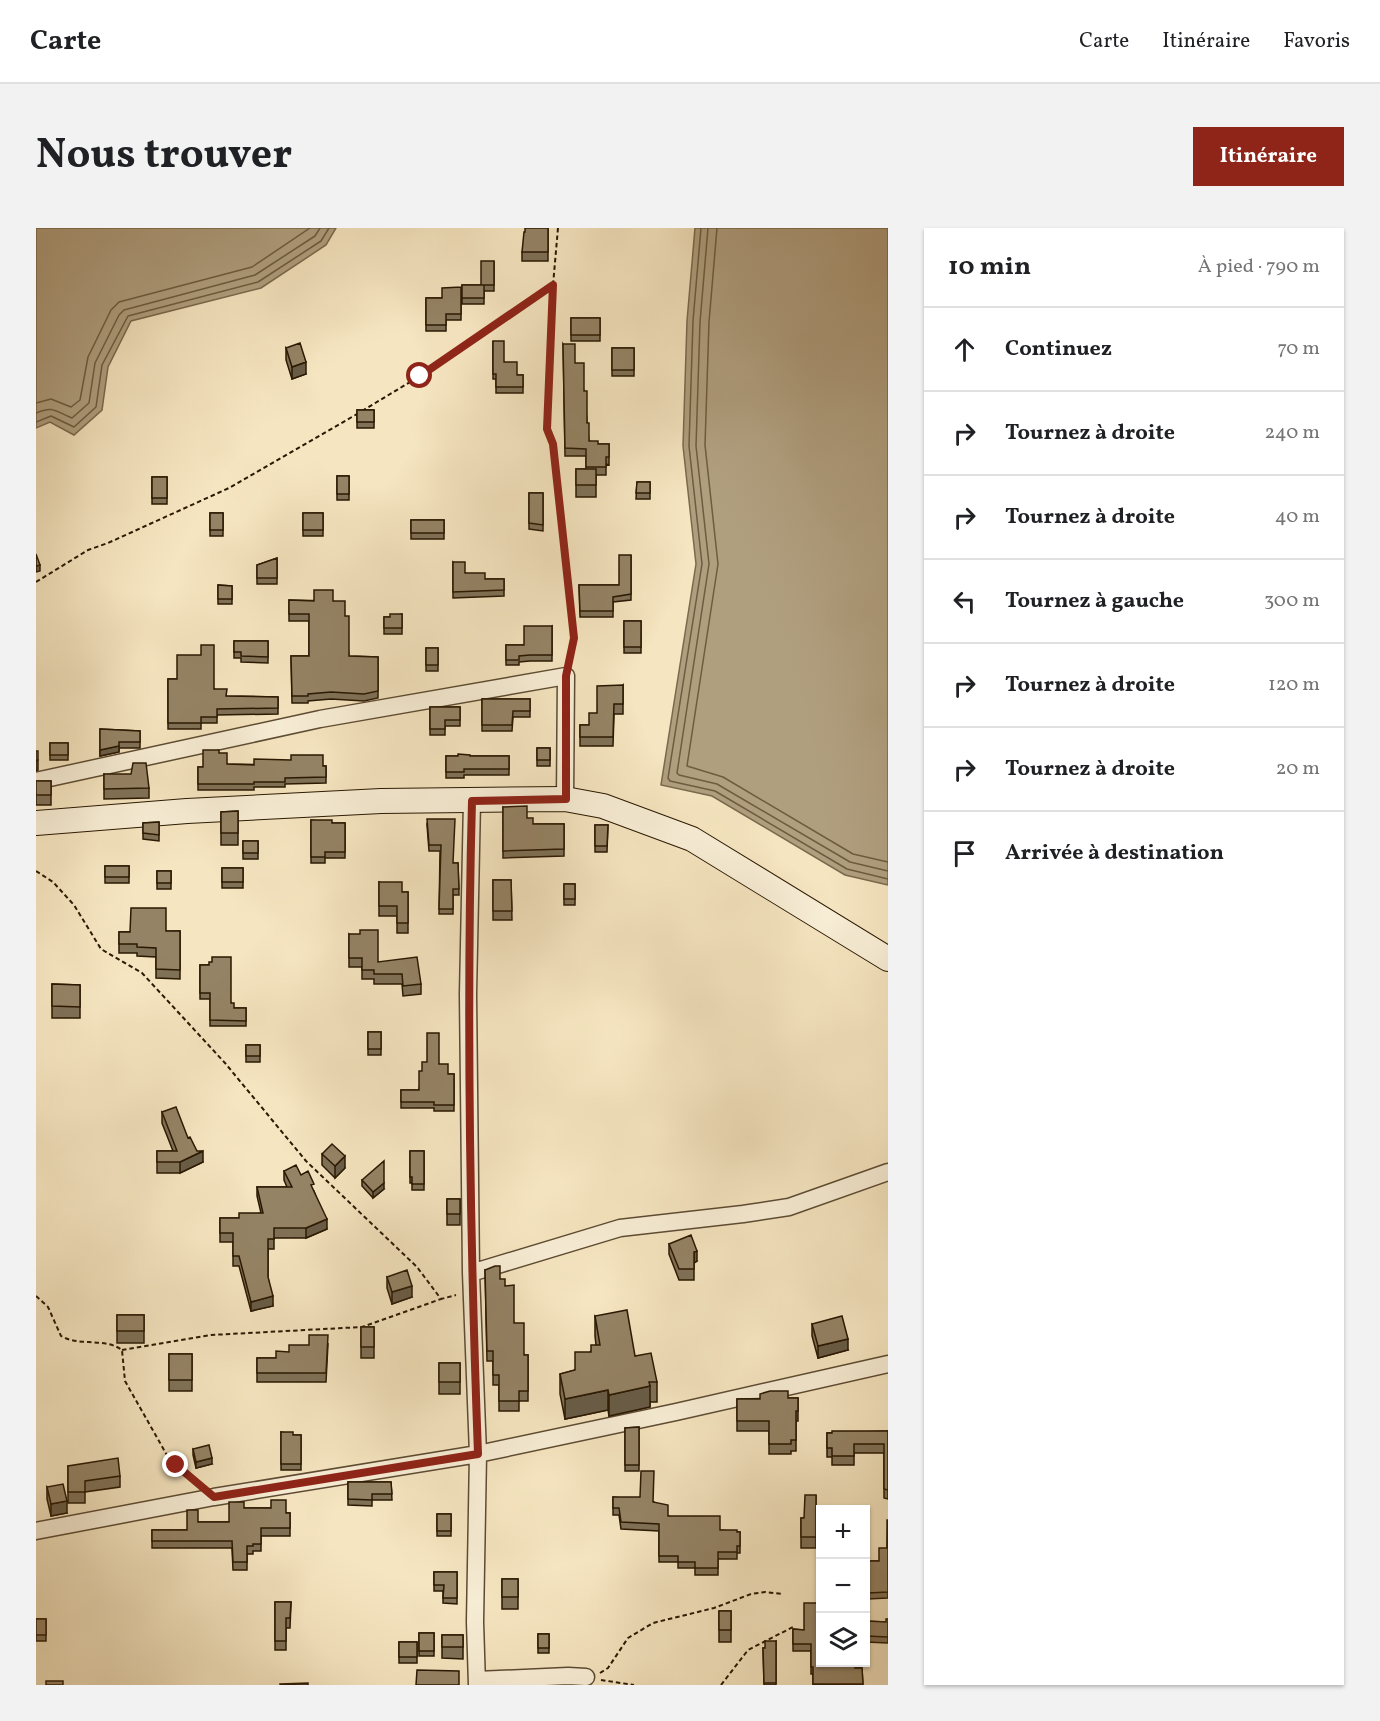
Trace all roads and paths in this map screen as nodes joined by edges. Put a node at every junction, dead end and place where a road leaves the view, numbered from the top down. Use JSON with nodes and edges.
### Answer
{"nodes":[{"id":1,"x":558,"y":228,"type":"edge"},
{"id":2,"x":553,"y":285,"type":"junction"},
{"id":3,"x":36,"y":582,"type":"edge"},
{"id":4,"x":566,"y":676,"type":"junction"},
{"id":5,"x":36,"y":782,"type":"edge"},
{"id":6,"x":566,"y":799,"type":"junction"},
{"id":7,"x":472,"y":801,"type":"junction"},
{"id":8,"x":36,"y":823,"type":"edge"},
{"id":9,"x":36,"y":871,"type":"edge"},
{"id":10,"x":888,"y":959,"type":"edge"},
{"id":11,"x":888,"y":1172,"type":"edge"},
{"id":12,"x":471,"y":1273,"type":"junction"},
{"id":13,"x":472,"y":1292,"type":"junction"},
{"id":14,"x":36,"y":1296,"type":"edge"},
{"id":15,"x":441,"y":1299,"type":"junction"},
{"id":16,"x":122,"y":1350,"type":"junction"},
{"id":17,"x":888,"y":1364,"type":"edge"},
{"id":18,"x":478,"y":1454,"type":"junction"},
{"id":19,"x":214,"y":1497,"type":"junction"},
{"id":20,"x":36,"y":1531,"type":"edge"},
{"id":21,"x":783,"y":1594,"type":"dead end"},
{"id":22,"x":793,"y":1627,"type":"edge"},
{"id":23,"x":586,"y":1677,"type":"junction"},
{"id":24,"x":477,"y":1682,"type":"edge"},
{"id":25,"x":634,"y":1685,"type":"edge"},
{"id":26,"x":721,"y":1685,"type":"edge"}],
"edges":[{"from":1,"to":2,"type":"path"},
{"from":2,"to":3,"type":"path"},
{"from":2,"to":4,"type":"path"},
{"from":4,"to":5,"type":"street"},
{"from":4,"to":6,"type":"street"},
{"from":6,"to":7,"type":"main road"},
{"from":6,"to":10,"type":"main road"},
{"from":7,"to":8,"type":"main road"},
{"from":7,"to":12,"type":"street"},
{"from":9,"to":15,"type":"path"},
{"from":11,"to":12,"type":"street"},
{"from":12,"to":13,"type":"street"},
{"from":13,"to":15,"type":"path"},
{"from":13,"to":18,"type":"street"},
{"from":14,"to":16,"type":"path"},
{"from":15,"to":16,"type":"path"},
{"from":16,"to":19,"type":"path"},
{"from":17,"to":18,"type":"street"},
{"from":18,"to":19,"type":"street"},
{"from":18,"to":24,"type":"street"},
{"from":19,"to":20,"type":"street"},
{"from":21,"to":23,"type":"path"},
{"from":22,"to":26,"type":"path"},
{"from":23,"to":24,"type":"street"},
{"from":23,"to":25,"type":"path"}]}
